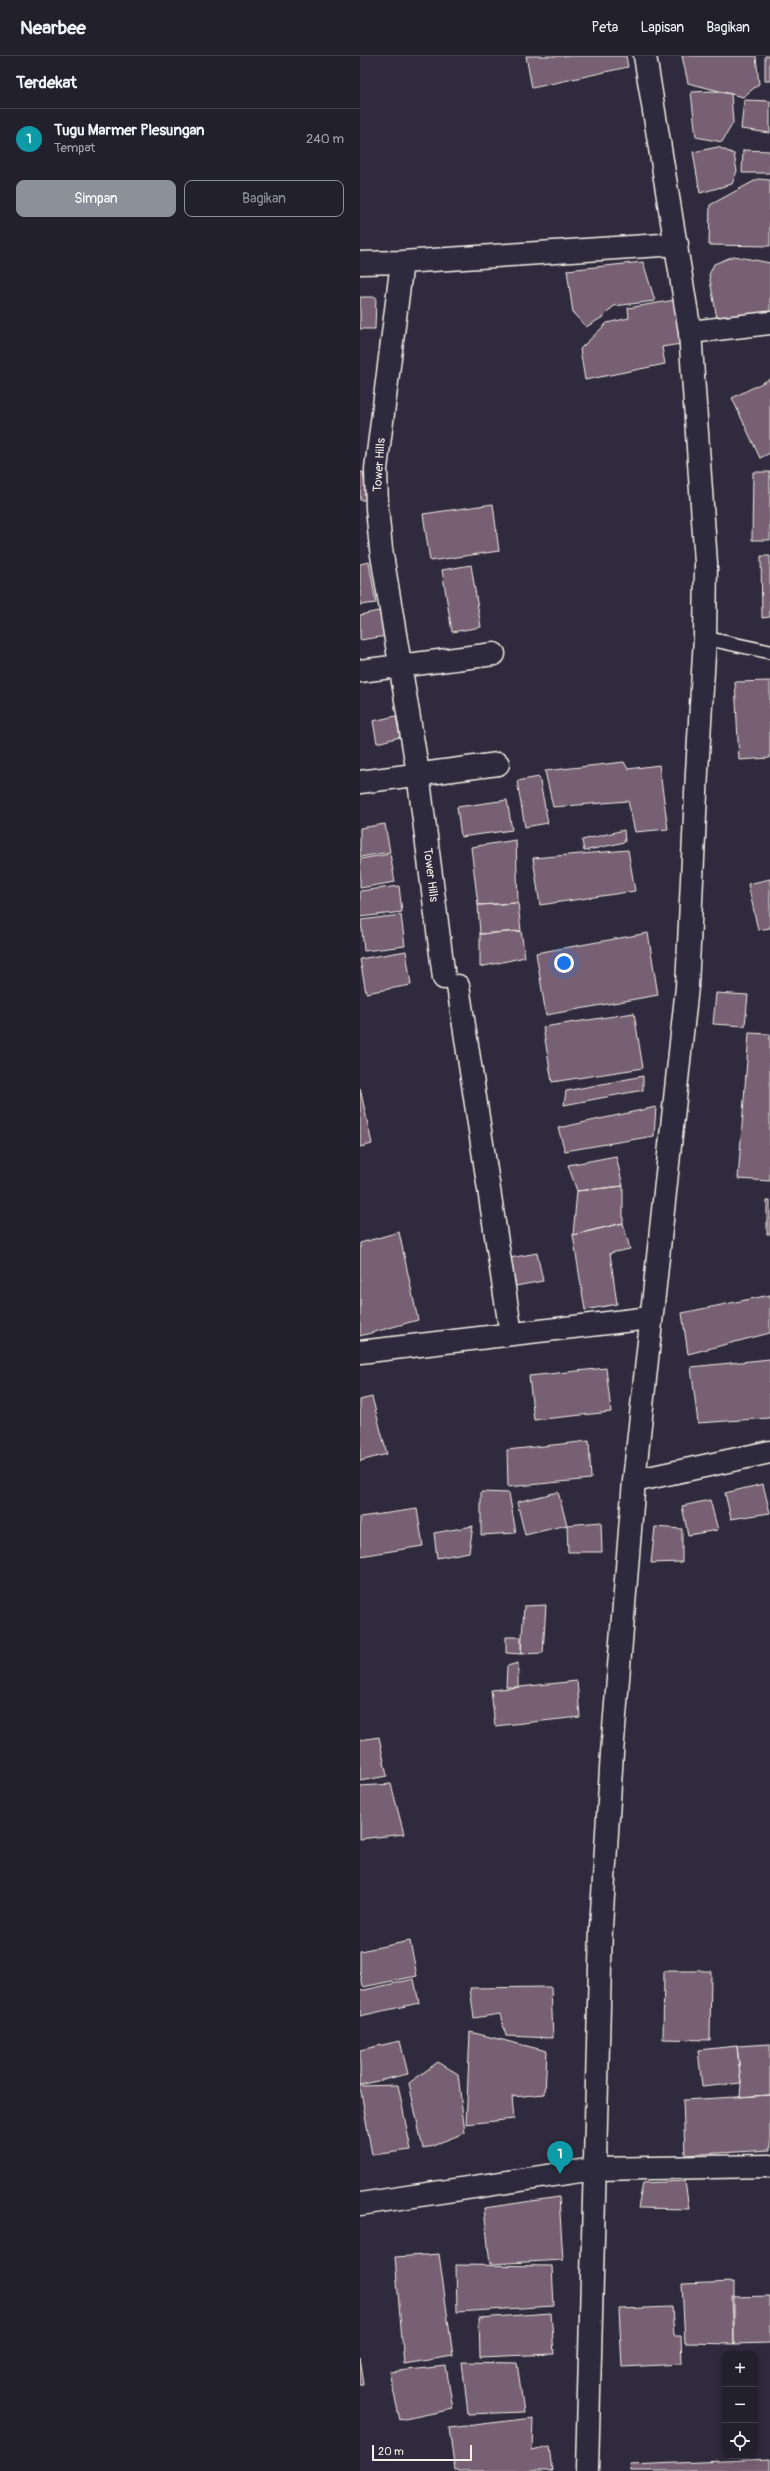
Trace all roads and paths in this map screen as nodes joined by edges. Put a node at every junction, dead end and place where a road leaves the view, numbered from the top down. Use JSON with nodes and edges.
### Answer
{"nodes":[{"id":1,"x":646,"y":56,"type":"edge"},
{"id":2,"x":676,"y":244,"type":"junction"},
{"id":3,"x":402,"y":262,"type":"junction"},
{"id":4,"x":360,"y":263,"type":"edge"},
{"id":5,"x":770,"y":323,"type":"edge"},
{"id":6,"x":690,"y":332,"type":"junction"},
{"id":7,"x":705,"y":638,"type":"junction"},
{"id":8,"x":770,"y":652,"type":"edge"},
{"id":9,"x":494,"y":654,"type":"dead end"},
{"id":10,"x":401,"y":666,"type":"junction"},
{"id":11,"x":360,"y":671,"type":"edge"},
{"id":12,"x":498,"y":764,"type":"dead end"},
{"id":13,"x":418,"y":773,"type":"junction"},
{"id":14,"x":360,"y":782,"type":"edge"},
{"id":15,"x":650,"y":1318,"type":"junction"},
{"id":16,"x":512,"y":1334,"type":"junction"},
{"id":17,"x":360,"y":1352,"type":"edge"},
{"id":18,"x":770,"y":1452,"type":"edge"},
{"id":19,"x":634,"y":1481,"type":"junction"},
{"id":20,"x":770,"y":2166,"type":"edge"},
{"id":21,"x":594,"y":2169,"type":"junction"},
{"id":22,"x":360,"y":2204,"type":"edge"},
{"id":23,"x":587,"y":2471,"type":"edge"}],
"edges":[{"from":1,"to":2,"type":"street"},
{"from":2,"to":3,"type":"street"},
{"from":2,"to":6,"type":"street"},
{"from":3,"to":4,"type":"street"},
{"from":3,"to":10,"type":"street","name":"Tower Hills"},
{"from":5,"to":6,"type":"street"},
{"from":6,"to":7,"type":"street"},
{"from":7,"to":8,"type":"lane"},
{"from":7,"to":15,"type":"street"},
{"from":9,"to":10,"type":"street"},
{"from":10,"to":11,"type":"street"},
{"from":10,"to":13,"type":"street","name":"Tower Hills"},
{"from":12,"to":13,"type":"street"},
{"from":13,"to":14,"type":"street"},
{"from":13,"to":16,"type":"street","name":"Tower Hills"},
{"from":15,"to":16,"type":"street"},
{"from":15,"to":19,"type":"street"},
{"from":16,"to":17,"type":"street"},
{"from":18,"to":19,"type":"street"},
{"from":19,"to":21,"type":"street"},
{"from":20,"to":21,"type":"street"},
{"from":21,"to":22,"type":"street"},
{"from":21,"to":23,"type":"street"}]}
